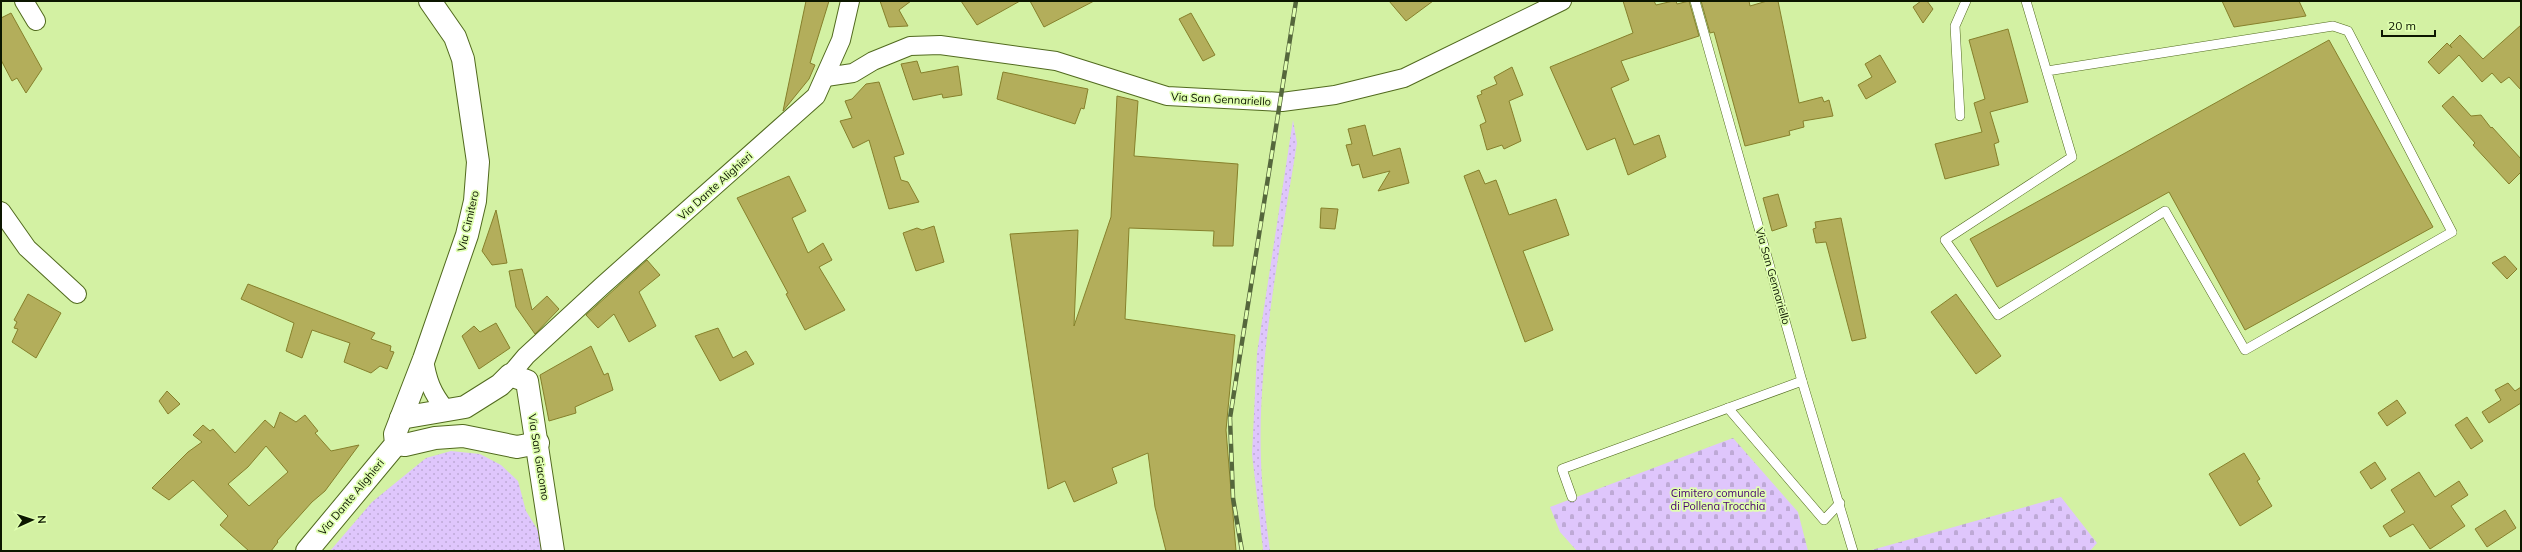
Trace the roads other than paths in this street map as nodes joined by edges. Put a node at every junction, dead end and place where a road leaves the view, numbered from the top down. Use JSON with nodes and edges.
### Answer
{"nodes":[{"id":1,"x":24,"y":1,"type":"edge"},
{"id":2,"x":430,"y":1,"type":"edge"},
{"id":3,"x":850,"y":1,"type":"edge"},
{"id":4,"x":1562,"y":1,"type":"edge"},
{"id":5,"x":1695,"y":1,"type":"edge"},
{"id":6,"x":1966,"y":1,"type":"edge"},
{"id":7,"x":2026,"y":1,"type":"edge"},
{"id":8,"x":36,"y":21,"type":"dead end"},
{"id":9,"x":2047,"y":70,"type":"junction"},
{"id":10,"x":826,"y":77,"type":"junction"},
{"id":11,"x":1960,"y":116,"type":"dead end"},
{"id":12,"x":1,"y":211,"type":"edge"},
{"id":13,"x":77,"y":294,"type":"dead end"},
{"id":14,"x":424,"y":359,"type":"junction"},
{"id":15,"x":519,"y":378,"type":"junction"},
{"id":16,"x":1802,"y":380,"type":"junction"},
{"id":17,"x":1728,"y":408,"type":"junction"},
{"id":18,"x":445,"y":409,"type":"junction"},
{"id":19,"x":401,"y":418,"type":"junction"},
{"id":20,"x":538,"y":443,"type":"junction"},
{"id":21,"x":396,"y":444,"type":"junction"},
{"id":22,"x":1572,"y":497,"type":"dead end"},
{"id":23,"x":1840,"y":503,"type":"junction"},
{"id":24,"x":307,"y":551,"type":"edge"},
{"id":25,"x":553,"y":551,"type":"edge"},
{"id":26,"x":1853,"y":551,"type":"edge"}],
"edges":[{"from":1,"to":8,"type":"street"},
{"from":2,"to":14,"type":"street","name":"Via Cimitero"},
{"from":3,"to":10,"type":"street","name":"Via Dante Alighieri"},
{"from":4,"to":10,"type":"street","name":"Via San Gennariello"},
{"from":5,"to":16,"type":"lane","name":"Via San Gennariello"},
{"from":6,"to":11,"type":"lane"},
{"from":7,"to":9,"type":"lane"},
{"from":9,"to":9,"type":"lane"},
{"from":10,"to":15,"type":"street","name":"Via Dante Alighieri"},
{"from":12,"to":13,"type":"street"},
{"from":14,"to":18,"type":"street"},
{"from":14,"to":19,"type":"street","name":"Via Cimitero"},
{"from":15,"to":18,"type":"street"},
{"from":15,"to":20,"type":"street","name":"Via San Giacomo"},
{"from":16,"to":17,"type":"lane"},
{"from":16,"to":23,"type":"lane","name":"Via San Gennariello"},
{"from":17,"to":22,"type":"lane"},
{"from":17,"to":23,"type":"lane"},
{"from":18,"to":19,"type":"street"},
{"from":19,"to":21,"type":"street"},
{"from":20,"to":21,"type":"street"},
{"from":20,"to":25,"type":"street","name":"Via San Giacomo"},
{"from":21,"to":24,"type":"street","name":"Via Dante Alighieri"},
{"from":23,"to":26,"type":"lane","name":"Via San Gennariello"}]}
